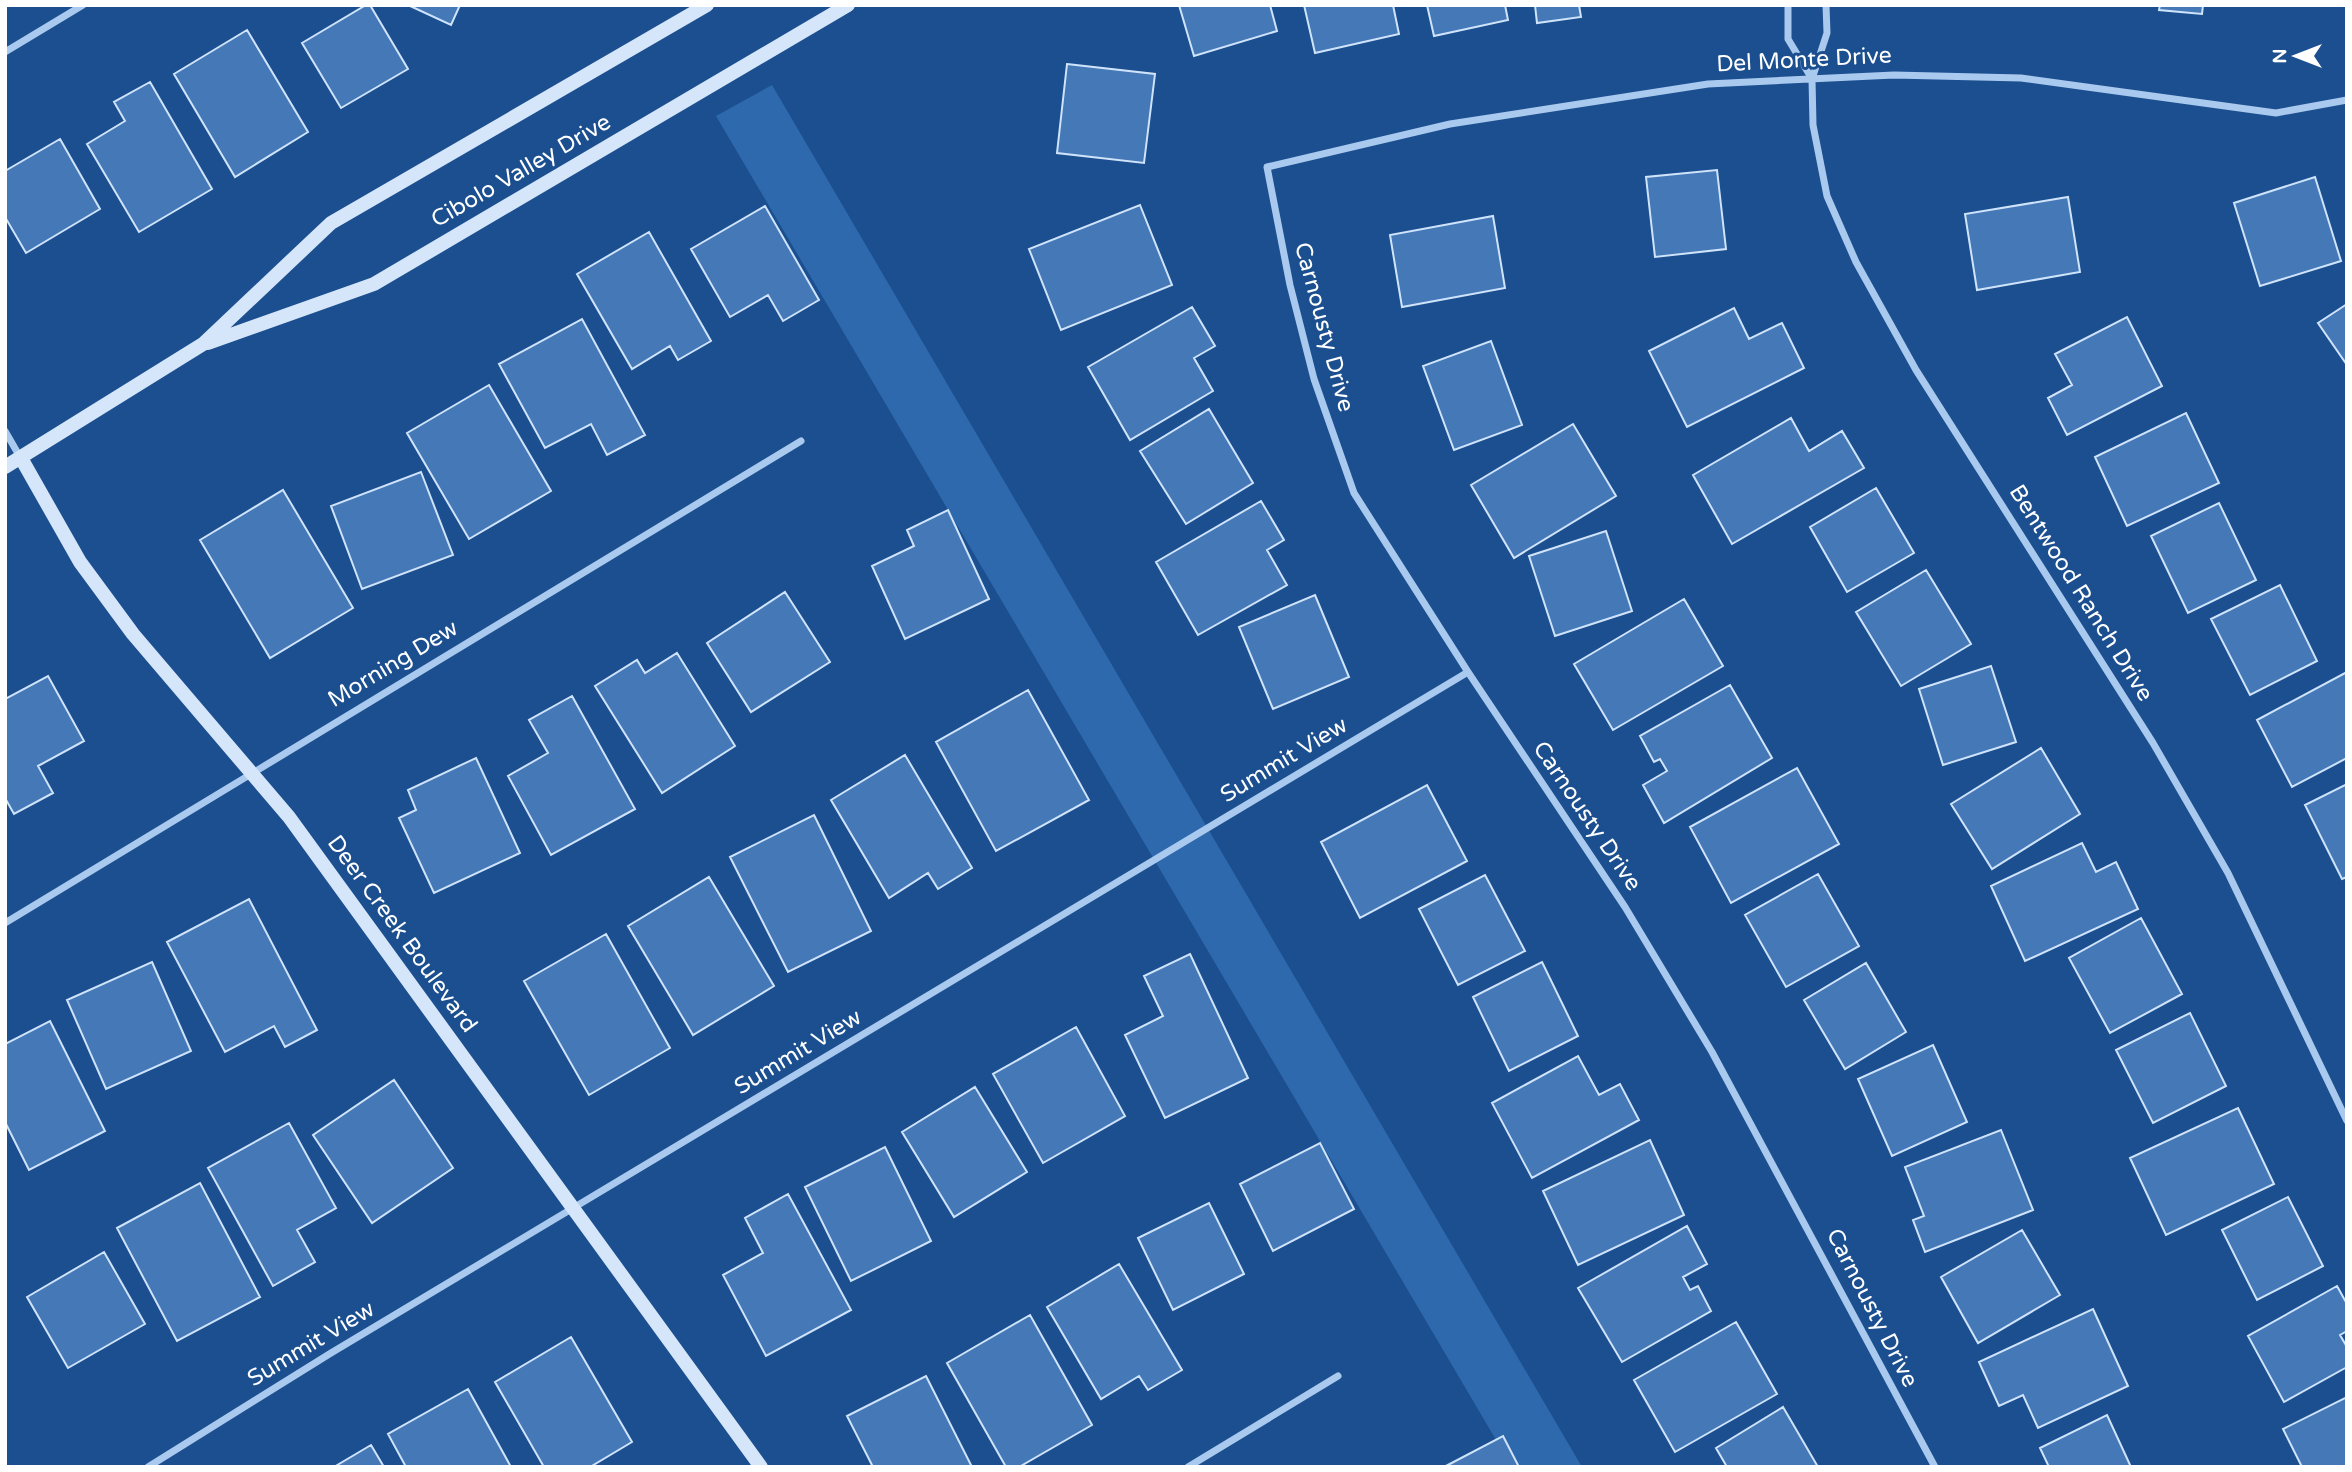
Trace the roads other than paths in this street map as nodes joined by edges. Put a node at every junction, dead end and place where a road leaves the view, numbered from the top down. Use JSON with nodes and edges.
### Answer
{"nodes":[{"id":1,"x":83,"y":5,"type":"edge"},
{"id":2,"x":707,"y":5,"type":"edge"},
{"id":3,"x":848,"y":5,"type":"edge"},
{"id":4,"x":1788,"y":5,"type":"edge"},
{"id":5,"x":1826,"y":5,"type":"edge"},
{"id":6,"x":5,"y":52,"type":"edge"},
{"id":7,"x":1812,"y":79,"type":"junction"},
{"id":8,"x":2347,"y":100,"type":"edge"},
{"id":9,"x":1267,"y":167,"type":"joint"},
{"id":10,"x":203,"y":344,"type":"junction"},
{"id":11,"x":5,"y":431,"type":"edge"},
{"id":12,"x":801,"y":441,"type":"dead end"},
{"id":13,"x":21,"y":458,"type":"junction"},
{"id":14,"x":5,"y":467,"type":"edge"},
{"id":15,"x":1468,"y":672,"type":"junction"},
{"id":16,"x":250,"y":772,"type":"junction"},
{"id":17,"x":5,"y":923,"type":"edge"},
{"id":18,"x":2347,"y":1121,"type":"edge"},
{"id":19,"x":576,"y":1209,"type":"junction"},
{"id":20,"x":1338,"y":1376,"type":"dead end"},
{"id":21,"x":148,"y":1467,"type":"edge"},
{"id":22,"x":761,"y":1467,"type":"edge"},
{"id":23,"x":1188,"y":1467,"type":"edge"},
{"id":24,"x":1935,"y":1467,"type":"edge"}],
"edges":[{"from":1,"to":6,"type":"street"},
{"from":2,"to":10,"type":"main road","name":"Cibolo Valley Drive"},
{"from":3,"to":10,"type":"main road","name":"Cibolo Valley Drive"},
{"from":4,"to":7,"type":"street","name":"Bentwood Ranch Drive"},
{"from":5,"to":7,"type":"street","name":"Bentwood Ranch Drive"},
{"from":7,"to":8,"type":"street","name":"Del Monte Drive"},
{"from":7,"to":9,"type":"street","name":"Del Monte Drive"},
{"from":7,"to":18,"type":"street","name":"Bentwood Ranch Drive"},
{"from":9,"to":15,"type":"street","name":"Carnousty Drive"},
{"from":10,"to":13,"type":"main road","name":"Cibolo Valley Drive"},
{"from":11,"to":13,"type":"street","name":"Deer Creek Boulevard"},
{"from":12,"to":16,"type":"street","name":"Morning Dew"},
{"from":13,"to":14,"type":"main road","name":"Cibolo Valley Drive"},
{"from":13,"to":16,"type":"main road","name":"Deer Creek Boulevard"},
{"from":15,"to":19,"type":"street","name":"Summit View"},
{"from":15,"to":24,"type":"street","name":"Carnousty Drive"},
{"from":16,"to":17,"type":"street","name":"Morning Dew"},
{"from":16,"to":19,"type":"main road","name":"Deer Creek Boulevard"},
{"from":19,"to":21,"type":"street","name":"Summit View"},
{"from":19,"to":22,"type":"main road","name":"Deer Creek Boulevard"},
{"from":20,"to":23,"type":"street"}]}
